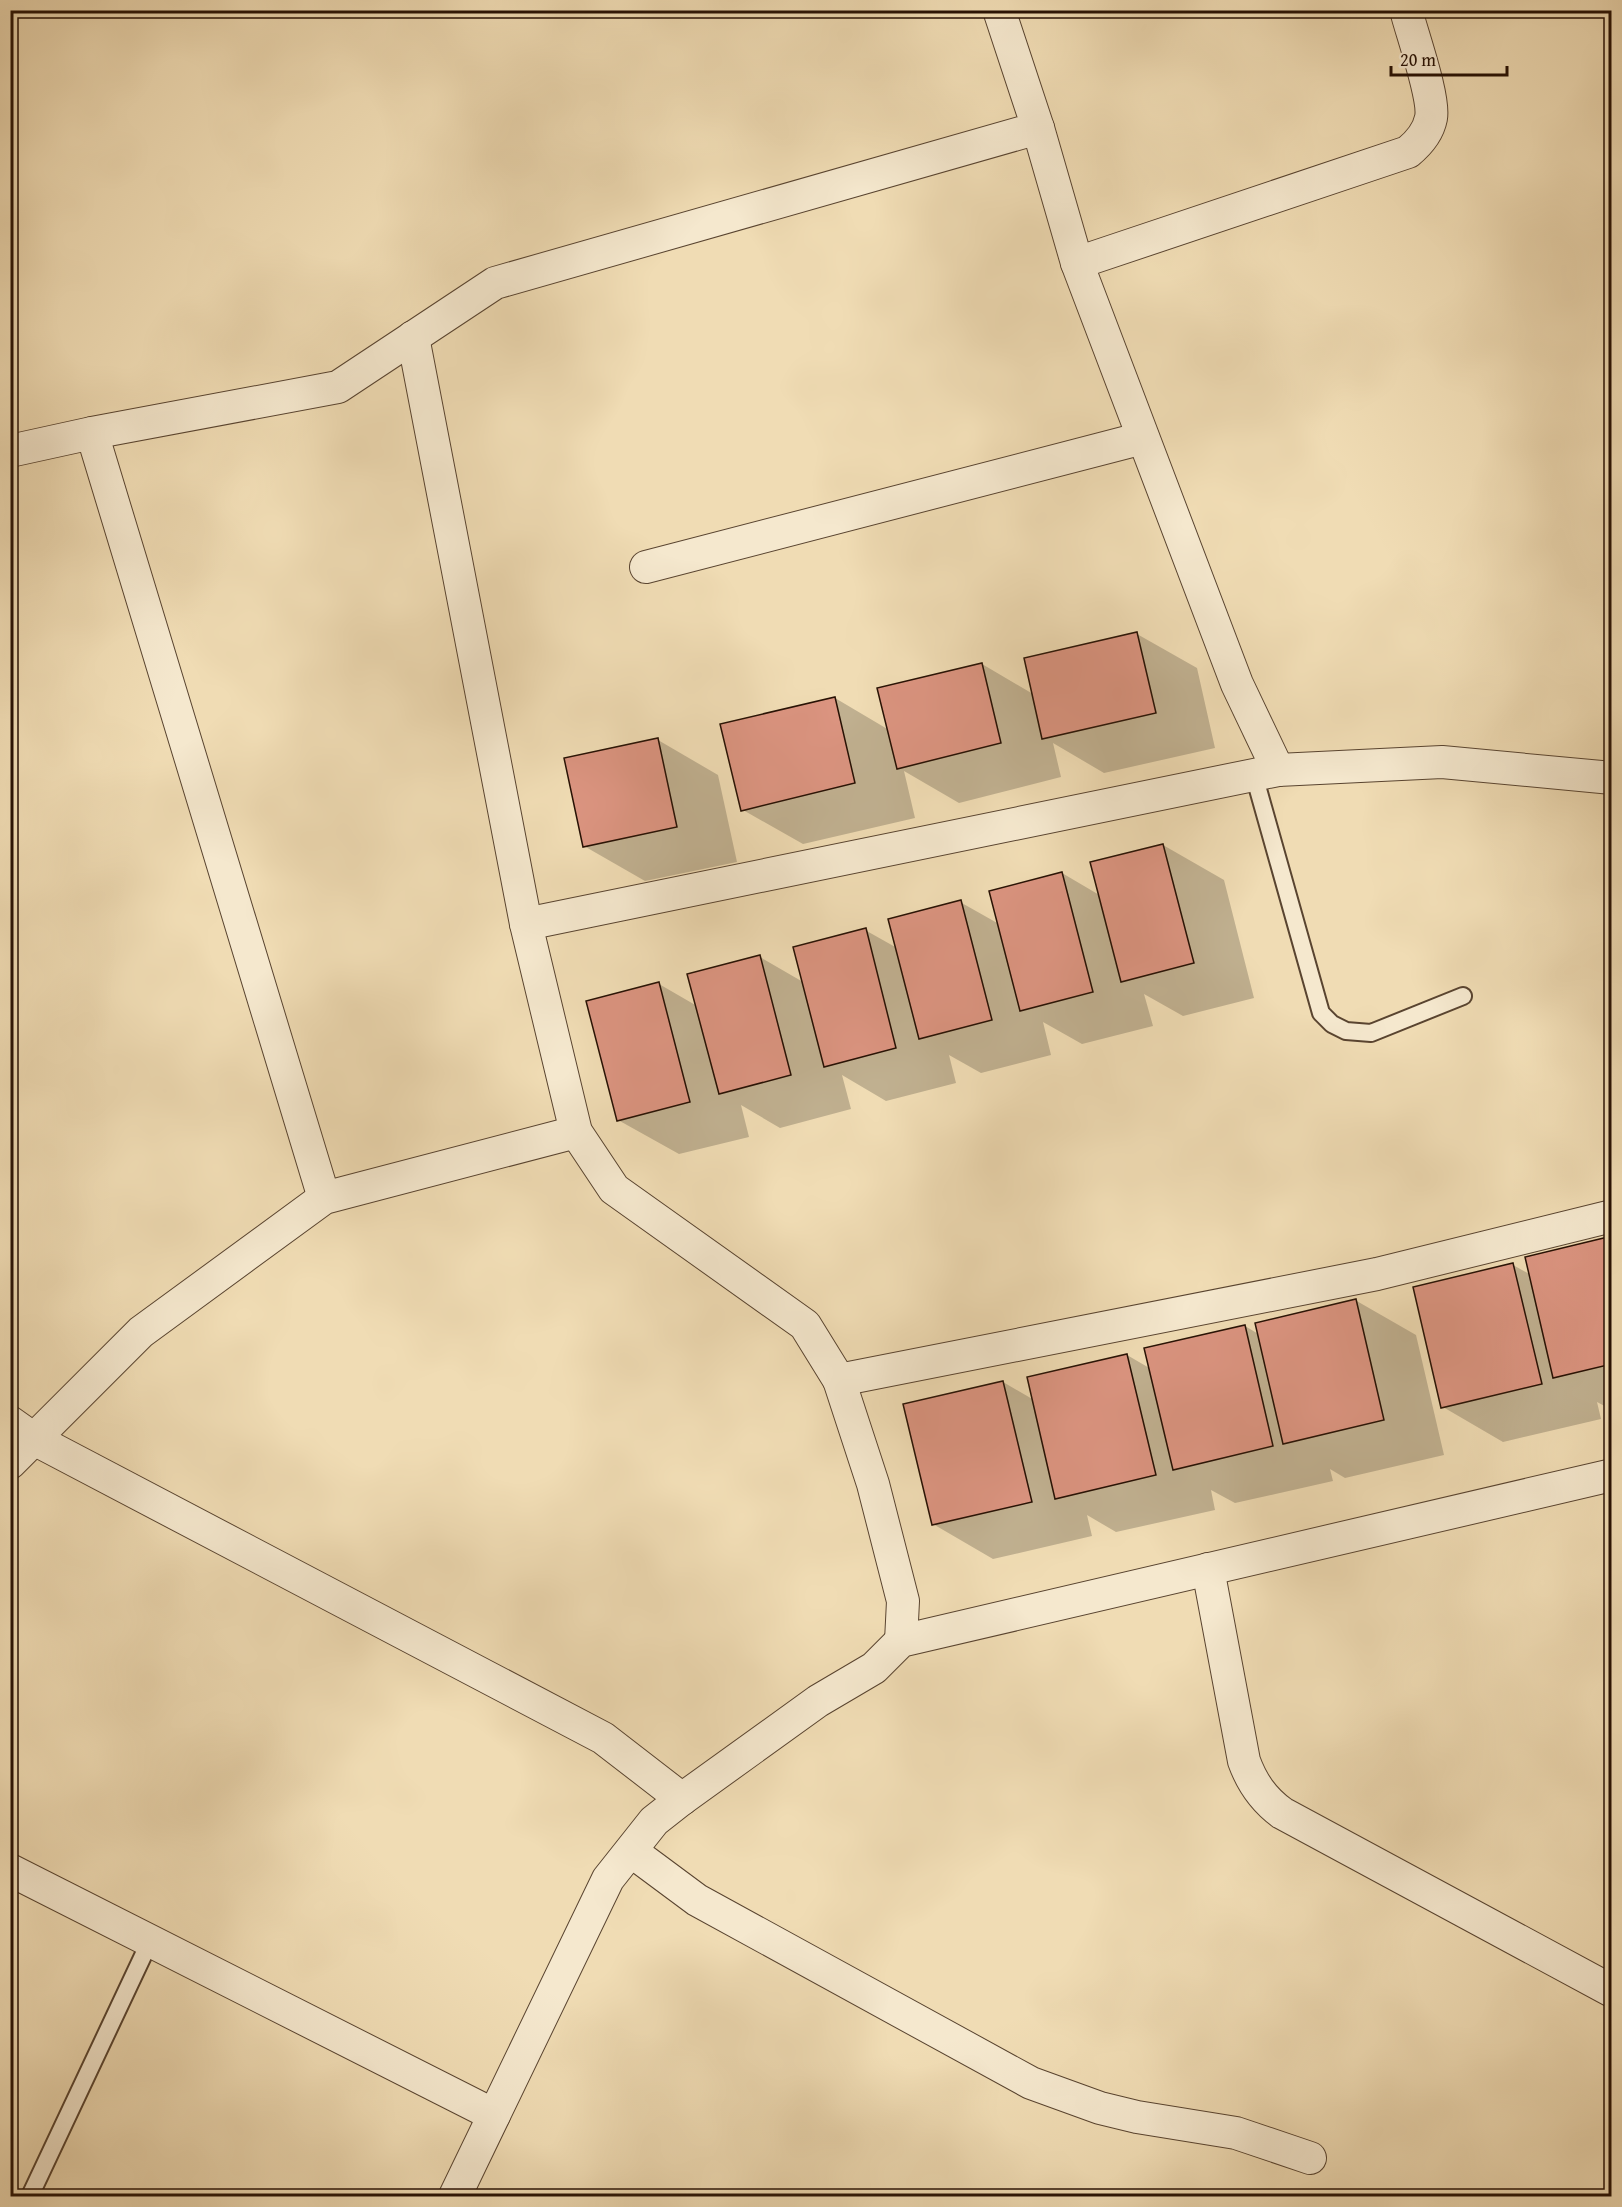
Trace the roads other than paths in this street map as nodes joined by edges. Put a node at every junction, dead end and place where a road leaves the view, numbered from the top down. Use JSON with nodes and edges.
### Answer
{"nodes":[{"id":1,"x":999,"y":10,"type":"edge"},
{"id":2,"x":1406,"y":10,"type":"edge"},
{"id":3,"x":1038,"y":128,"type":"junction"},
{"id":4,"x":1077,"y":263,"type":"junction"},
{"id":5,"x":412,"y":337,"type":"junction"},
{"id":6,"x":92,"y":433,"type":"junction"},
{"id":7,"x":1143,"y":438,"type":"junction"},
{"id":8,"x":10,"y":451,"type":"edge"},
{"id":9,"x":646,"y":567,"type":"dead end"},
{"id":10,"x":1266,"y":773,"type":"junction"},
{"id":11,"x":1611,"y":778,"type":"edge"},
{"id":12,"x":526,"y":924,"type":"junction"},
{"id":13,"x":1463,"y":996,"type":"dead end"},
{"id":14,"x":576,"y":1132,"type":"junction"},
{"id":15,"x":324,"y":1198,"type":"junction"},
{"id":16,"x":1611,"y":1216,"type":"edge"},
{"id":17,"x":839,"y":1380,"type":"junction"},
{"id":18,"x":22,"y":1431,"type":"edge"},
{"id":19,"x":10,"y":1463,"type":"edge"},
{"id":20,"x":1611,"y":1475,"type":"edge"},
{"id":21,"x":1208,"y":1569,"type":"junction"},
{"id":22,"x":901,"y":1641,"type":"junction"},
{"id":23,"x":682,"y":1799,"type":"junction"},
{"id":24,"x":631,"y":1851,"type":"junction"},
{"id":25,"x":10,"y":1870,"type":"edge"},
{"id":26,"x":150,"y":1941,"type":"junction"},
{"id":27,"x":1611,"y":1992,"type":"edge"},
{"id":28,"x":494,"y":2115,"type":"junction"},
{"id":29,"x":1310,"y":2158,"type":"dead end"},
{"id":30,"x":30,"y":2196,"type":"edge"},
{"id":31,"x":455,"y":2196,"type":"edge"}],
"edges":[{"from":1,"to":3,"type":"street"},
{"from":2,"to":4,"type":"street"},
{"from":3,"to":4,"type":"street"},
{"from":3,"to":5,"type":"street"},
{"from":4,"to":7,"type":"street"},
{"from":5,"to":6,"type":"street"},
{"from":5,"to":12,"type":"street"},
{"from":6,"to":8,"type":"street"},
{"from":6,"to":15,"type":"street"},
{"from":7,"to":9,"type":"street"},
{"from":7,"to":10,"type":"street"},
{"from":10,"to":11,"type":"street"},
{"from":10,"to":12,"type":"street"},
{"from":10,"to":13,"type":"lane"},
{"from":12,"to":14,"type":"street"},
{"from":14,"to":15,"type":"street"},
{"from":14,"to":17,"type":"street"},
{"from":15,"to":18,"type":"street"},
{"from":16,"to":17,"type":"street"},
{"from":17,"to":22,"type":"street"},
{"from":18,"to":19,"type":"street"},
{"from":18,"to":23,"type":"street"},
{"from":20,"to":21,"type":"street"},
{"from":21,"to":22,"type":"street"},
{"from":21,"to":27,"type":"street"},
{"from":22,"to":23,"type":"street"},
{"from":23,"to":24,"type":"street"},
{"from":24,"to":28,"type":"street"},
{"from":24,"to":29,"type":"street"},
{"from":25,"to":26,"type":"street"},
{"from":26,"to":28,"type":"street"},
{"from":26,"to":30,"type":"lane"},
{"from":28,"to":31,"type":"street"}]}
